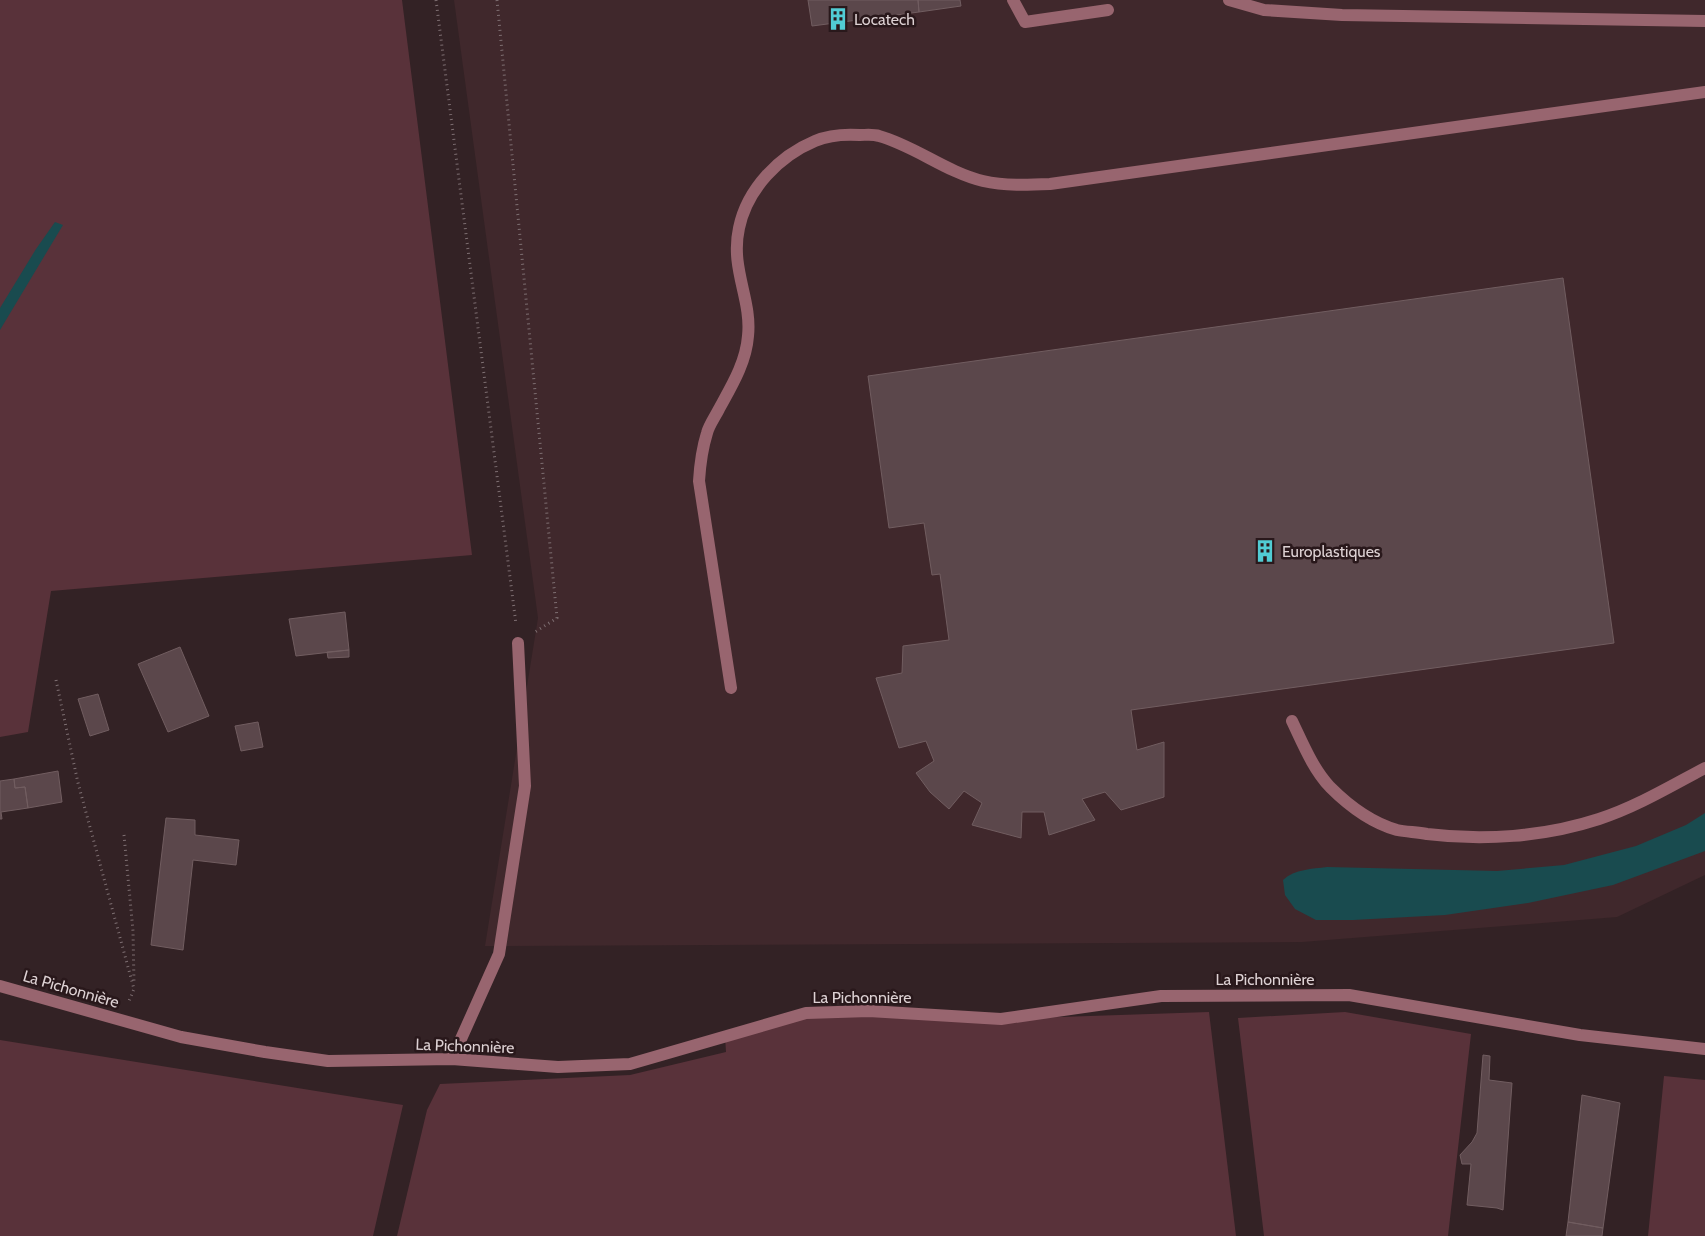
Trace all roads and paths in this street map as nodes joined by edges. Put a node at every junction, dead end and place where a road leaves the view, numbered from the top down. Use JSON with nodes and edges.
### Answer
{"nodes":[{"id":1,"x":436,"y":0,"type":"edge"},
{"id":2,"x":497,"y":0,"type":"edge"},
{"id":3,"x":1013,"y":0,"type":"edge"},
{"id":4,"x":1229,"y":0,"type":"edge"},
{"id":5,"x":1108,"y":10,"type":"dead end"},
{"id":6,"x":1705,"y":21,"type":"edge"},
{"id":7,"x":1705,"y":92,"type":"edge"},
{"id":8,"x":518,"y":643,"type":"junction"},
{"id":9,"x":56,"y":680,"type":"dead end"},
{"id":10,"x":731,"y":688,"type":"dead end"},
{"id":11,"x":1292,"y":721,"type":"dead end"},
{"id":12,"x":1705,"y":768,"type":"edge"},
{"id":13,"x":124,"y":835,"type":"dead end"},
{"id":14,"x":0,"y":986,"type":"edge"},
{"id":15,"x":134,"y":990,"type":"junction"},
{"id":16,"x":122,"y":1020,"type":"junction"},
{"id":17,"x":1705,"y":1049,"type":"edge"},
{"id":18,"x":452,"y":1059,"type":"junction"}],
"edges":[{"from":1,"to":8,"type":"path"},
{"from":2,"to":8,"type":"path"},
{"from":3,"to":5,"type":"street"},
{"from":4,"to":6,"type":"street"},
{"from":7,"to":10,"type":"street"},
{"from":8,"to":18,"type":"street"},
{"from":9,"to":15,"type":"path"},
{"from":11,"to":12,"type":"street"},
{"from":13,"to":15,"type":"path"},
{"from":14,"to":16,"type":"street","name":"La Pichonnière"},
{"from":15,"to":16,"type":"path"},
{"from":16,"to":18,"type":"street","name":"La Pichonnière"},
{"from":17,"to":18,"type":"street","name":"La Pichonnière"}]}
